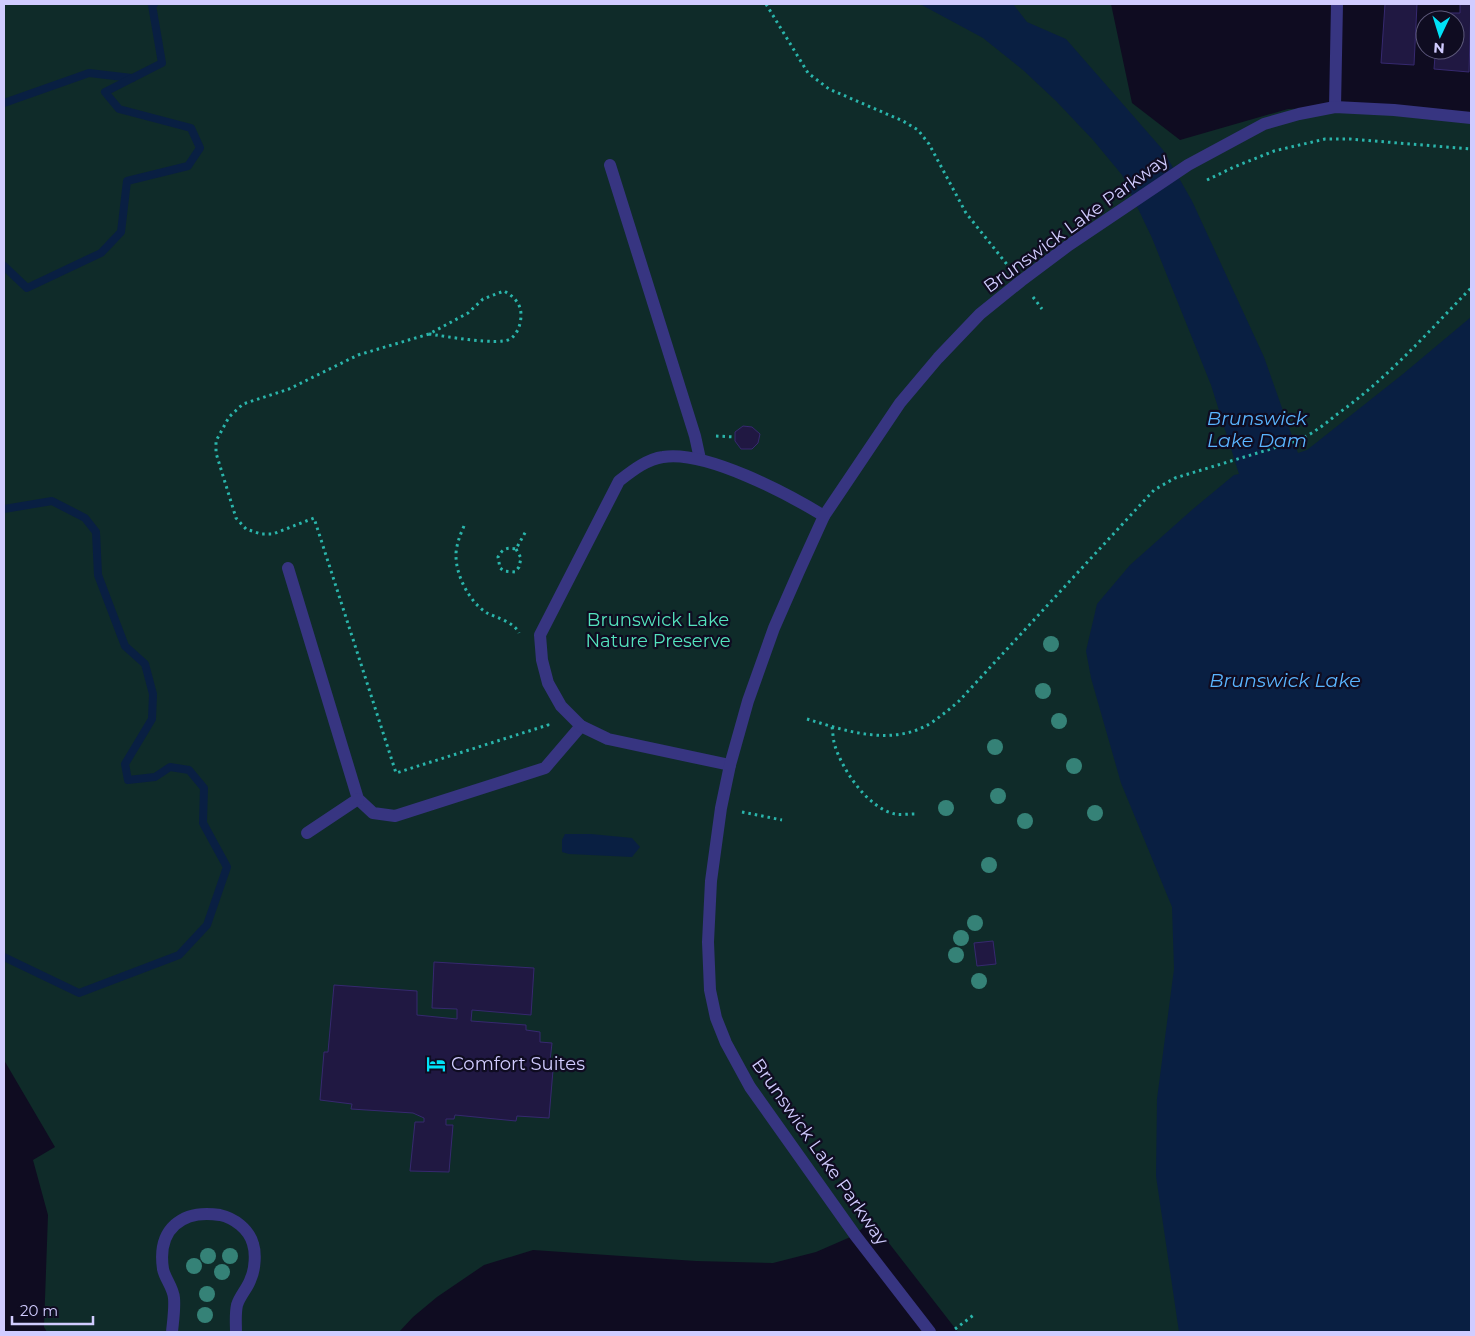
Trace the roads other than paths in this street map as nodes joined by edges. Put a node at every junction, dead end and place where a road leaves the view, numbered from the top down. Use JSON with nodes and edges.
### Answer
{"nodes":[{"id":1,"x":1337,"y":4,"type":"edge"},
{"id":2,"x":1336,"y":107,"type":"junction"},
{"id":3,"x":1471,"y":118,"type":"edge"},
{"id":4,"x":610,"y":166,"type":"dead end"},
{"id":5,"x":700,"y":459,"type":"junction"},
{"id":6,"x":824,"y":516,"type":"junction"},
{"id":7,"x":288,"y":568,"type":"dead end"},
{"id":8,"x":580,"y":726,"type":"junction"},
{"id":9,"x":730,"y":765,"type":"junction"},
{"id":10,"x":358,"y":799,"type":"junction"},
{"id":11,"x":307,"y":833,"type":"dead end"},
{"id":12,"x":172,"y":1332,"type":"edge"},
{"id":13,"x":236,"y":1332,"type":"edge"},
{"id":14,"x":930,"y":1332,"type":"edge"}],
"edges":[{"from":1,"to":2,"type":"street"},
{"from":2,"to":3,"type":"street","name":"Brunswick Lake Parkway"},
{"from":2,"to":6,"type":"street","name":"Brunswick Lake Parkway"},
{"from":4,"to":5,"type":"street"},
{"from":5,"to":6,"type":"street"},
{"from":5,"to":8,"type":"street"},
{"from":6,"to":9,"type":"street","name":"Brunswick Lake Parkway"},
{"from":7,"to":10,"type":"street"},
{"from":8,"to":9,"type":"street"},
{"from":8,"to":10,"type":"street"},
{"from":9,"to":14,"type":"street","name":"Brunswick Lake Parkway"},
{"from":10,"to":11,"type":"street"},
{"from":12,"to":13,"type":"street"}]}
